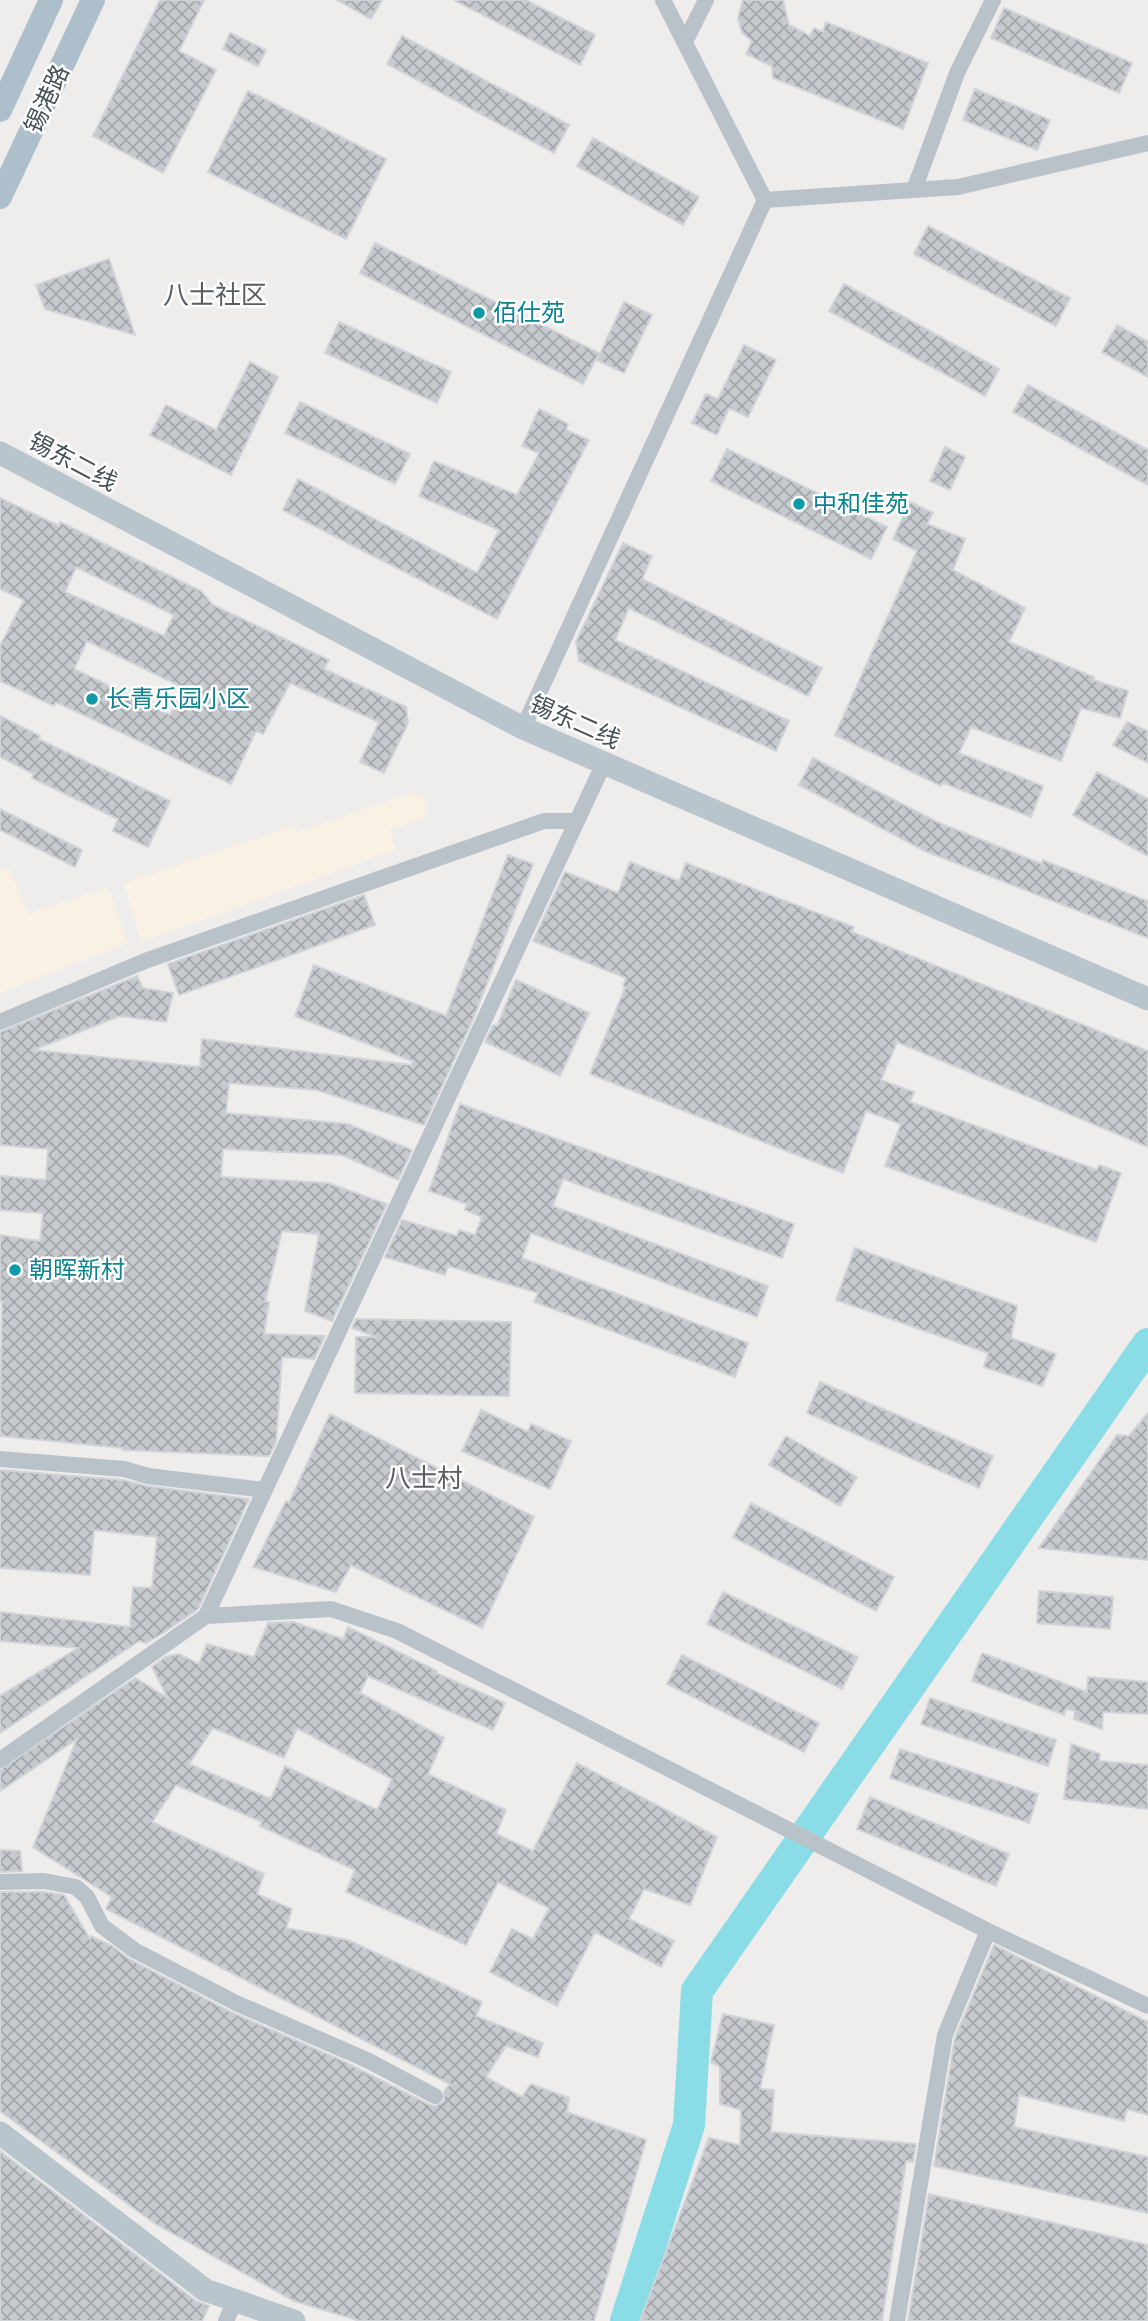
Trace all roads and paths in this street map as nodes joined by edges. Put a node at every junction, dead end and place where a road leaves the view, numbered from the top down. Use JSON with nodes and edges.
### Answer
{"nodes":[{"id":1,"x":51,"y":0,"type":"edge"},
{"id":2,"x":93,"y":0,"type":"edge"},
{"id":3,"x":663,"y":0,"type":"edge"},
{"id":4,"x":706,"y":0,"type":"edge"},
{"id":5,"x":993,"y":0,"type":"edge"},
{"id":6,"x":685,"y":42,"type":"junction"},
{"id":7,"x":0,"y":110,"type":"edge"},
{"id":8,"x":1148,"y":143,"type":"edge"},
{"id":9,"x":914,"y":190,"type":"junction"},
{"id":10,"x":0,"y":197,"type":"edge"},
{"id":11,"x":765,"y":200,"type":"junction"},
{"id":12,"x":0,"y":453,"type":"edge"},
{"id":13,"x":523,"y":728,"type":"junction"},
{"id":14,"x":604,"y":763,"type":"junction"},
{"id":15,"x":577,"y":821,"type":"junction"},
{"id":16,"x":1148,"y":999,"type":"edge"},
{"id":17,"x":0,"y":1022,"type":"edge"},
{"id":18,"x":0,"y":1459,"type":"edge"},
{"id":19,"x":264,"y":1490,"type":"junction"},
{"id":20,"x":205,"y":1616,"type":"junction"},
{"id":21,"x":0,"y":1760,"type":"edge"},
{"id":22,"x":0,"y":1882,"type":"edge"},
{"id":23,"x":988,"y":1931,"type":"junction"},
{"id":24,"x":1148,"y":2006,"type":"edge"},
{"id":25,"x":435,"y":2096,"type":"dead end"},
{"id":26,"x":0,"y":2133,"type":"edge"},
{"id":27,"x":236,"y":2299,"type":"junction"},
{"id":28,"x":226,"y":2321,"type":"edge"},
{"id":29,"x":294,"y":2321,"type":"edge"},
{"id":30,"x":898,"y":2321,"type":"edge"}],
"edges":[{"from":1,"to":7,"type":"main road","name":"锡港路"},
{"from":2,"to":10,"type":"main road","name":"锡港路"},
{"from":3,"to":6,"type":"street"},
{"from":4,"to":6,"type":"street"},
{"from":5,"to":9,"type":"street"},
{"from":6,"to":11,"type":"street"},
{"from":8,"to":9,"type":"street"},
{"from":9,"to":11,"type":"street"},
{"from":11,"to":13,"type":"street"},
{"from":12,"to":13,"type":"main road","name":"锡东二线"},
{"from":13,"to":14,"type":"main road","name":"锡东二线"},
{"from":14,"to":15,"type":"street"},
{"from":14,"to":16,"type":"main road","name":"锡东二线"},
{"from":15,"to":17,"type":"street"},
{"from":15,"to":19,"type":"street"},
{"from":18,"to":19,"type":"street"},
{"from":19,"to":20,"type":"street"},
{"from":20,"to":21,"type":"street"},
{"from":20,"to":23,"type":"street"},
{"from":22,"to":25,"type":"street"},
{"from":23,"to":24,"type":"street"},
{"from":23,"to":30,"type":"street"},
{"from":26,"to":27,"type":"main road"},
{"from":27,"to":28,"type":"street"},
{"from":27,"to":29,"type":"main road"}]}
